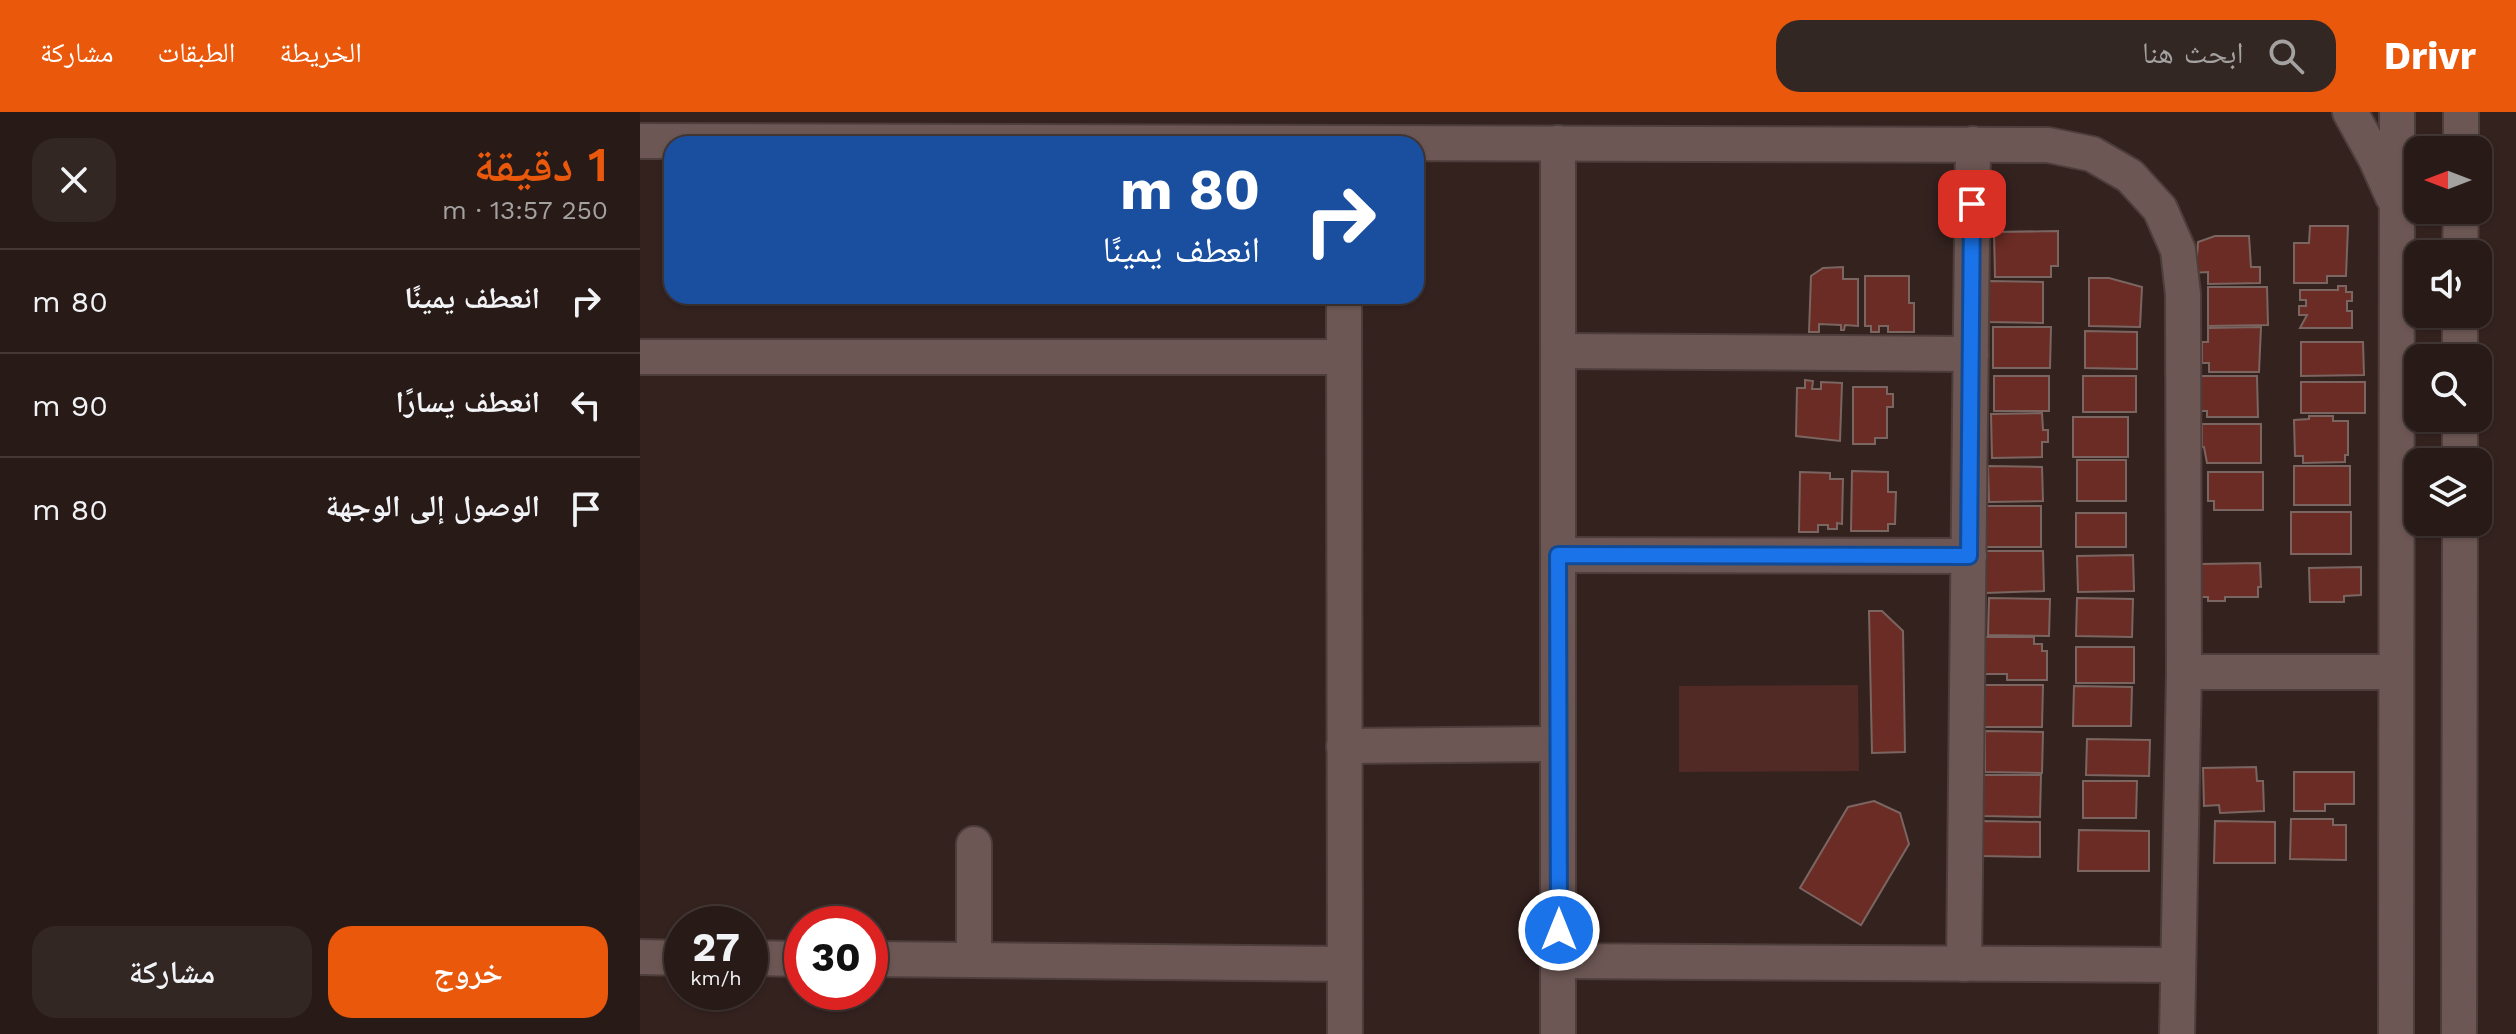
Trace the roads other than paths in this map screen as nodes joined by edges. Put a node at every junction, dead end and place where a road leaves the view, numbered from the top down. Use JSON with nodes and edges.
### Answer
{"nodes":[{"id":1,"x":2350,"y":112,"type":"edge"},
{"id":2,"x":2397,"y":112,"type":"edge"},
{"id":3,"x":2461,"y":112,"type":"edge"},
{"id":4,"x":1802,"y":128,"type":"edge"},
{"id":5,"x":2461,"y":136,"type":"edge"},
{"id":6,"x":640,"y":141,"type":"edge"},
{"id":7,"x":664,"y":141,"type":"edge"},
{"id":8,"x":1558,"y":143,"type":"junction"},
{"id":9,"x":1424,"y":144,"type":"edge"},
{"id":10,"x":1973,"y":144,"type":"junction"},
{"id":11,"x":2397,"y":207,"type":"junction"},
{"id":12,"x":1344,"y":304,"type":"edge"},
{"id":13,"x":1558,"y":351,"type":"junction"},
{"id":14,"x":1971,"y":354,"type":"junction"},
{"id":15,"x":640,"y":357,"type":"edge"},
{"id":16,"x":1344,"y":357,"type":"junction"},
{"id":17,"x":2460,"y":536,"type":"edge"},
{"id":18,"x":1558,"y":555,"type":"junction"},
{"id":19,"x":1969,"y":556,"type":"junction"},
{"id":20,"x":2184,"y":672,"type":"junction"},
{"id":21,"x":2396,"y":672,"type":"junction"},
{"id":22,"x":1558,"y":744,"type":"junction"},
{"id":23,"x":1344,"y":746,"type":"junction"},
{"id":24,"x":974,"y":844,"type":"dead end"},
{"id":25,"x":640,"y":957,"type":"edge"},
{"id":26,"x":664,"y":958,"type":"edge"},
{"id":27,"x":888,"y":959,"type":"edge"},
{"id":28,"x":974,"y":960,"type":"junction"},
{"id":29,"x":1559,"y":961,"type":"junction"},
{"id":30,"x":1345,"y":964,"type":"junction"},
{"id":31,"x":1964,"y":964,"type":"junction"},
{"id":32,"x":2178,"y":965,"type":"junction"},
{"id":33,"x":1345,"y":1034,"type":"edge"},
{"id":34,"x":1558,"y":1034,"type":"edge"},
{"id":35,"x":2177,"y":1034,"type":"edge"},
{"id":36,"x":2396,"y":1034,"type":"edge"},
{"id":37,"x":2459,"y":1034,"type":"edge"}],
"edges":[{"from":1,"to":11,"type":"street"},
{"from":2,"to":11,"type":"street"},
{"from":3,"to":5,"type":"street"},
{"from":4,"to":8,"type":"street"},
{"from":4,"to":10,"type":"street"},
{"from":6,"to":7,"type":"street"},
{"from":8,"to":9,"type":"street"},
{"from":8,"to":13,"type":"street"},
{"from":10,"to":14,"type":"street"},
{"from":10,"to":20,"type":"street"},
{"from":11,"to":21,"type":"street"},
{"from":12,"to":16,"type":"street"},
{"from":13,"to":14,"type":"street"},
{"from":13,"to":18,"type":"street"},
{"from":14,"to":19,"type":"street"},
{"from":15,"to":16,"type":"street"},
{"from":16,"to":23,"type":"street"},
{"from":17,"to":37,"type":"street"},
{"from":18,"to":19,"type":"street"},
{"from":18,"to":22,"type":"street"},
{"from":19,"to":31,"type":"street"},
{"from":20,"to":21,"type":"street"},
{"from":20,"to":32,"type":"street"},
{"from":21,"to":36,"type":"street"},
{"from":22,"to":23,"type":"street"},
{"from":22,"to":29,"type":"street"},
{"from":23,"to":30,"type":"street"},
{"from":24,"to":28,"type":"street"},
{"from":25,"to":26,"type":"street"},
{"from":27,"to":28,"type":"street"},
{"from":28,"to":30,"type":"street"},
{"from":29,"to":31,"type":"street"},
{"from":29,"to":34,"type":"street"},
{"from":30,"to":33,"type":"street"},
{"from":31,"to":32,"type":"street"},
{"from":32,"to":35,"type":"street"}]}
